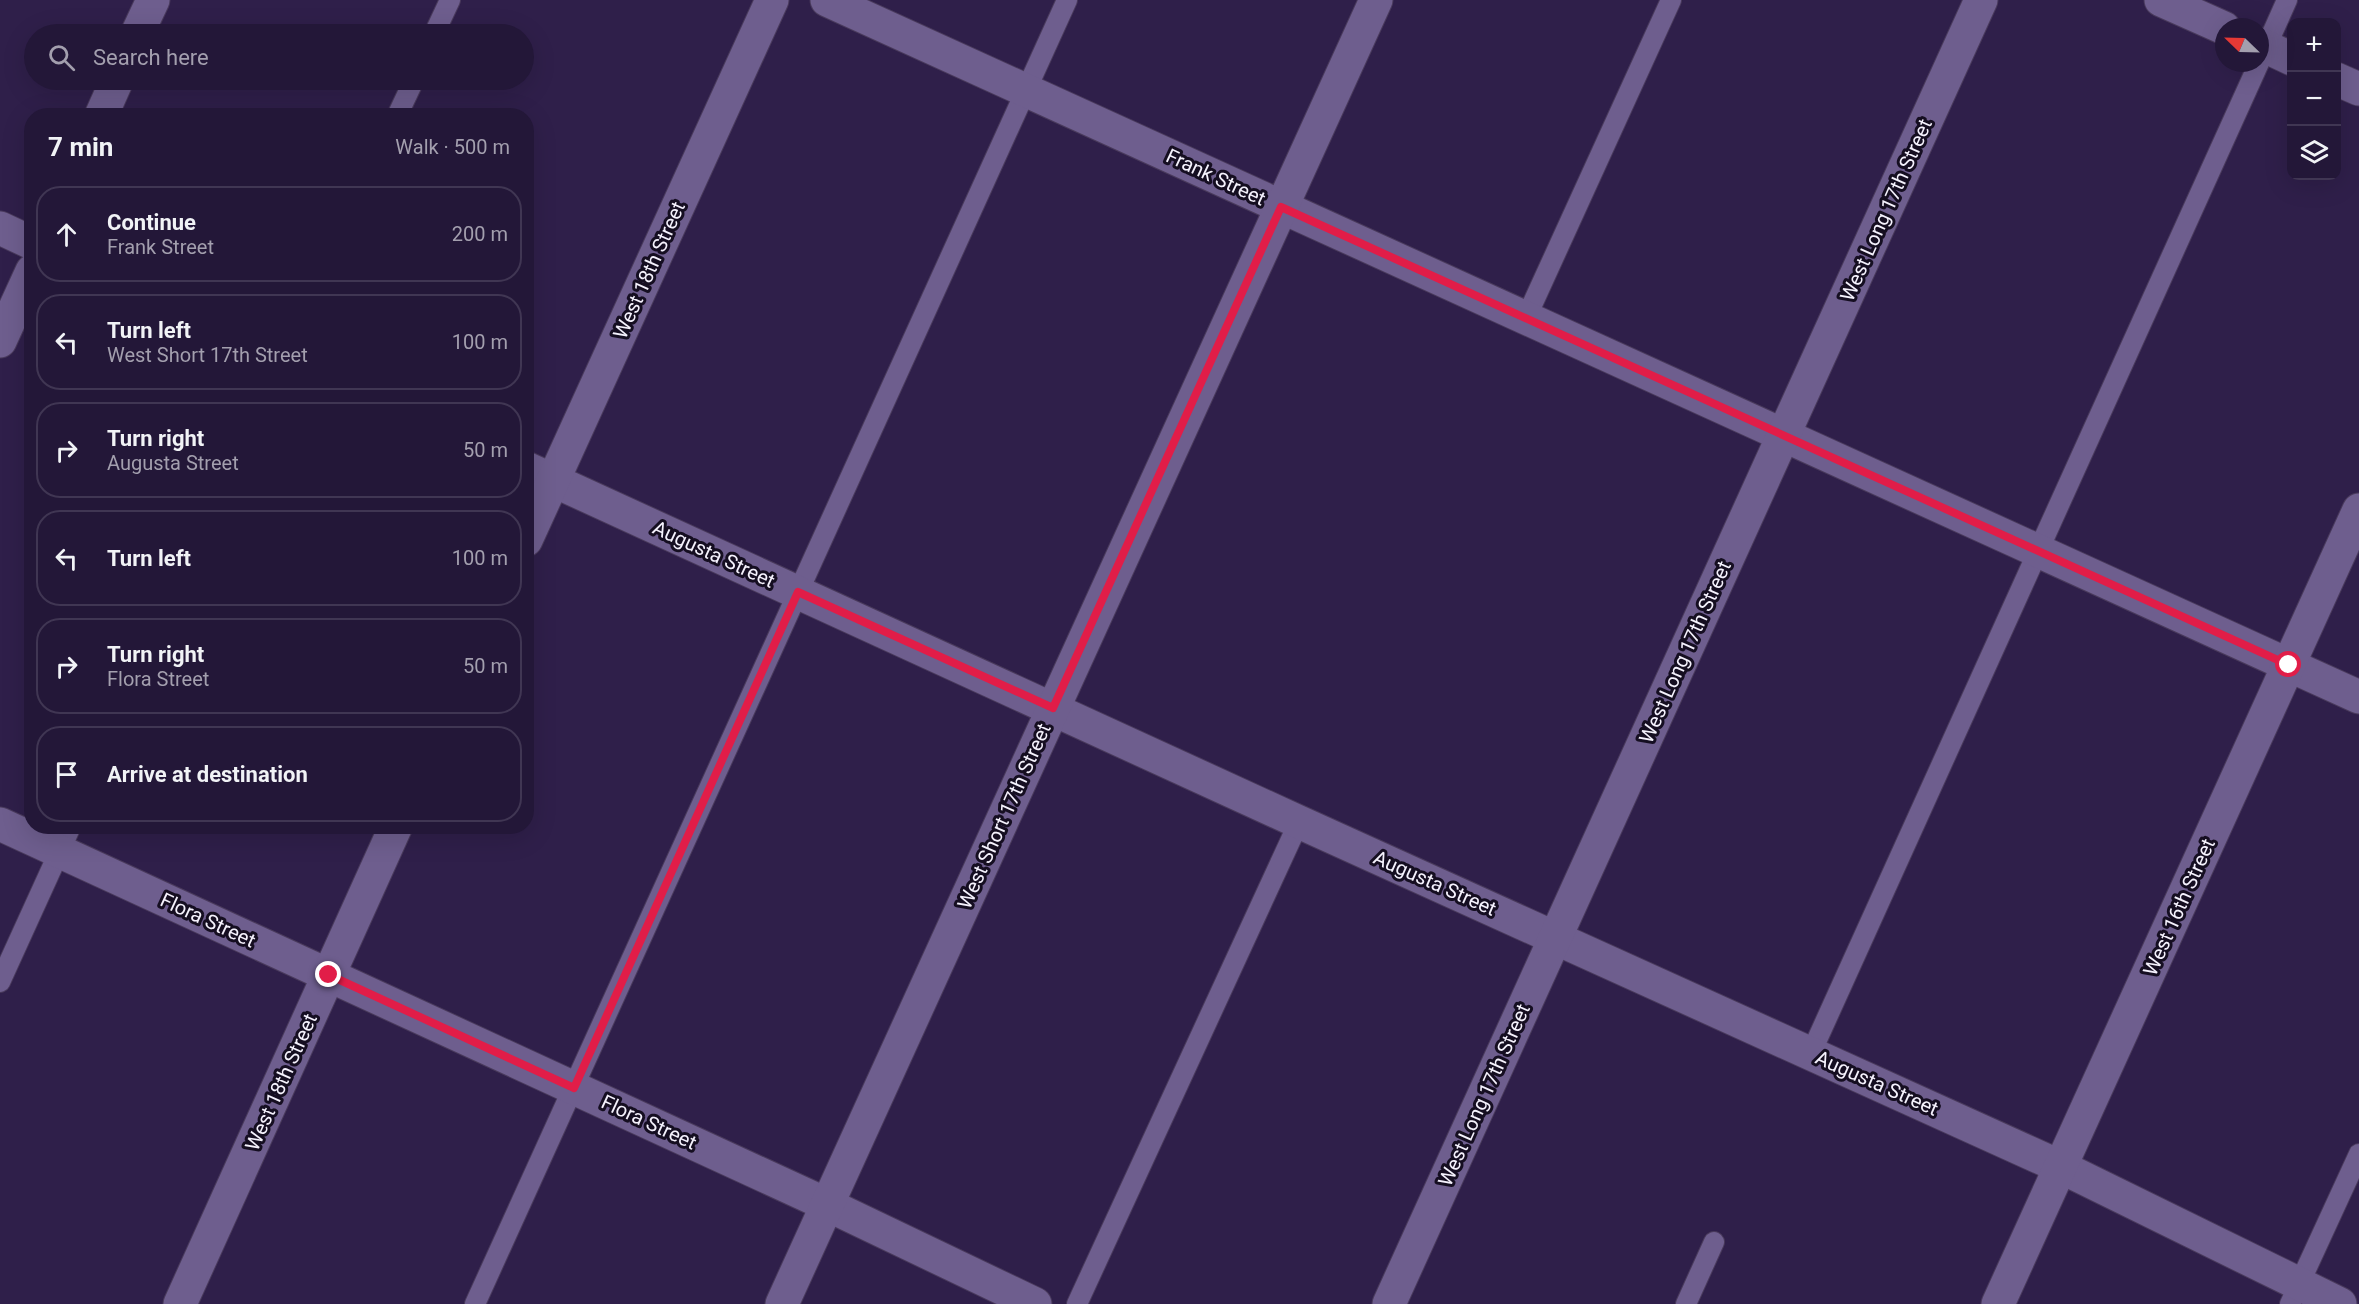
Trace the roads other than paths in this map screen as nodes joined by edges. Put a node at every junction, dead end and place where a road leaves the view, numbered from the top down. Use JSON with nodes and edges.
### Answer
{"nodes":[{"id":1,"x":153,"y":0,"type":"edge"},
{"id":2,"x":450,"y":0,"type":"edge"},
{"id":3,"x":772,"y":0,"type":"edge"},
{"id":4,"x":827,"y":0,"type":"edge"},
{"id":5,"x":1067,"y":0,"type":"edge"},
{"id":6,"x":1376,"y":0,"type":"edge"},
{"id":7,"x":1671,"y":0,"type":"edge"},
{"id":8,"x":1981,"y":0,"type":"edge"},
{"id":9,"x":2162,"y":0,"type":"edge"},
{"id":10,"x":2287,"y":0,"type":"edge"},
{"id":11,"x":142,"y":24,"type":"edge"},
{"id":12,"x":439,"y":24,"type":"edge"},
{"id":13,"x":2215,"y":24,"type":"edge"},
{"id":14,"x":2269,"y":50,"type":"edge"},
{"id":15,"x":2259,"y":72,"type":"edge"},
{"id":16,"x":2341,"y":81,"type":"edge"},
{"id":17,"x":2359,"y":89,"type":"edge"},
{"id":18,"x":113,"y":90,"type":"edge"},
{"id":19,"x":409,"y":90,"type":"edge"},
{"id":20,"x":1026,"y":90,"type":"junction"},
{"id":21,"x":105,"y":108,"type":"edge"},
{"id":22,"x":401,"y":108,"type":"edge"},
{"id":23,"x":1281,"y":207,"type":"junction"},
{"id":24,"x":0,"y":228,"type":"edge"},
{"id":25,"x":24,"y":239,"type":"edge"},
{"id":26,"x":24,"y":289,"type":"edge"},
{"id":27,"x":1526,"y":318,"type":"junction"},
{"id":28,"x":0,"y":341,"type":"edge"},
{"id":29,"x":1783,"y":435,"type":"junction"},
{"id":30,"x":540,"y":474,"type":"edge"},
{"id":31,"x":534,"y":502,"type":"edge"},
{"id":32,"x":2359,"y":510,"type":"edge"},
{"id":33,"x":2038,"y":551,"type":"junction"},
{"id":34,"x":798,"y":592,"type":"junction"},
{"id":35,"x":2289,"y":665,"type":"junction"},
{"id":36,"x":2359,"y":697,"type":"edge"},
{"id":37,"x":1053,"y":708,"type":"junction"},
{"id":38,"x":1299,"y":822,"type":"junction"},
{"id":39,"x":0,"y":824,"type":"edge"},
{"id":40,"x":24,"y":830,"type":"edge"},
{"id":41,"x":43,"y":834,"type":"edge"},
{"id":42,"x":392,"y":834,"type":"edge"},
{"id":43,"x":65,"y":839,"type":"edge"},
{"id":44,"x":1556,"y":937,"type":"junction"},
{"id":45,"x":329,"y":975,"type":"junction"},
{"id":46,"x":0,"y":982,"type":"edge"},
{"id":47,"x":1811,"y":1053,"type":"junction"},
{"id":48,"x":574,"y":1088,"type":"junction"},
{"id":49,"x":2359,"y":1154,"type":"edge"},
{"id":50,"x":2061,"y":1167,"type":"junction"},
{"id":51,"x":828,"y":1205,"type":"junction"},
{"id":52,"x":1714,"y":1242,"type":"dead end"},
{"id":53,"x":2294,"y":1294,"type":"edge"},
{"id":54,"x":180,"y":1304,"type":"edge"},
{"id":55,"x":475,"y":1304,"type":"edge"},
{"id":56,"x":782,"y":1304,"type":"edge"},
{"id":57,"x":1035,"y":1304,"type":"edge"},
{"id":58,"x":1077,"y":1304,"type":"edge"},
{"id":59,"x":1389,"y":1304,"type":"edge"},
{"id":60,"x":1686,"y":1304,"type":"edge"},
{"id":61,"x":1998,"y":1304,"type":"edge"},
{"id":62,"x":2340,"y":1304,"type":"edge"}],
"edges":[{"from":1,"to":11,"type":"street"},
{"from":2,"to":12,"type":"lane"},
{"from":3,"to":30,"type":"street","name":"West 18th Street"},
{"from":4,"to":20,"type":"street","name":"Frank Street"},
{"from":5,"to":20,"type":"lane"},
{"from":6,"to":23,"type":"street","name":"West Short 17th Street"},
{"from":7,"to":27,"type":"lane"},
{"from":8,"to":29,"type":"street","name":"West Long 17th Street"},
{"from":9,"to":13,"type":"street"},
{"from":10,"to":14,"type":"lane"},
{"from":15,"to":33,"type":"lane"},
{"from":16,"to":17,"type":"street"},
{"from":18,"to":21,"type":"street"},
{"from":19,"to":22,"type":"lane"},
{"from":20,"to":23,"type":"street","name":"Frank Street"},
{"from":20,"to":34,"type":"lane"},
{"from":23,"to":27,"type":"street","name":"Frank Street"},
{"from":23,"to":37,"type":"street","name":"West Short 17th Street"},
{"from":24,"to":25,"type":"street"},
{"from":26,"to":28,"type":"street"},
{"from":27,"to":29,"type":"street","name":"Frank Street"},
{"from":29,"to":33,"type":"street","name":"Frank Street"},
{"from":29,"to":44,"type":"street","name":"West Long 17th Street"},
{"from":30,"to":31,"type":"street","name":"West 18th Street"},
{"from":30,"to":34,"type":"street","name":"Augusta Street"},
{"from":32,"to":35,"type":"street","name":"West 16th Street"},
{"from":33,"to":35,"type":"street","name":"Frank Street"},
{"from":33,"to":47,"type":"lane"},
{"from":34,"to":37,"type":"street","name":"Augusta Street"},
{"from":34,"to":48,"type":"lane"},
{"from":35,"to":36,"type":"street","name":"Frank Street"},
{"from":35,"to":50,"type":"street","name":"West 16th Street"},
{"from":37,"to":38,"type":"street","name":"Augusta Street"},
{"from":37,"to":51,"type":"street","name":"West Short 17th Street"},
{"from":38,"to":44,"type":"street","name":"Augusta Street"},
{"from":38,"to":58,"type":"lane"},
{"from":39,"to":40,"type":"street","name":"Flora Street"},
{"from":41,"to":43,"type":"street","name":"Flora Street"},
{"from":42,"to":45,"type":"street","name":"West 18th Street"},
{"from":43,"to":45,"type":"street","name":"Flora Street"},
{"from":43,"to":46,"type":"lane"},
{"from":44,"to":47,"type":"street","name":"Augusta Street"},
{"from":44,"to":59,"type":"street","name":"West Long 17th Street"},
{"from":45,"to":48,"type":"street","name":"Flora Street"},
{"from":45,"to":54,"type":"street","name":"West 18th Street"},
{"from":47,"to":50,"type":"street","name":"Augusta Street"},
{"from":48,"to":51,"type":"street","name":"Flora Street"},
{"from":48,"to":55,"type":"lane"},
{"from":49,"to":53,"type":"lane"},
{"from":50,"to":53,"type":"street","name":"Augusta Street"},
{"from":50,"to":61,"type":"street","name":"West 16th Street"},
{"from":51,"to":56,"type":"street","name":"West Short 17th Street"},
{"from":51,"to":57,"type":"street","name":"Flora Street"},
{"from":52,"to":60,"type":"lane"},
{"from":53,"to":62,"type":"street","name":"Augusta Street"}]}
